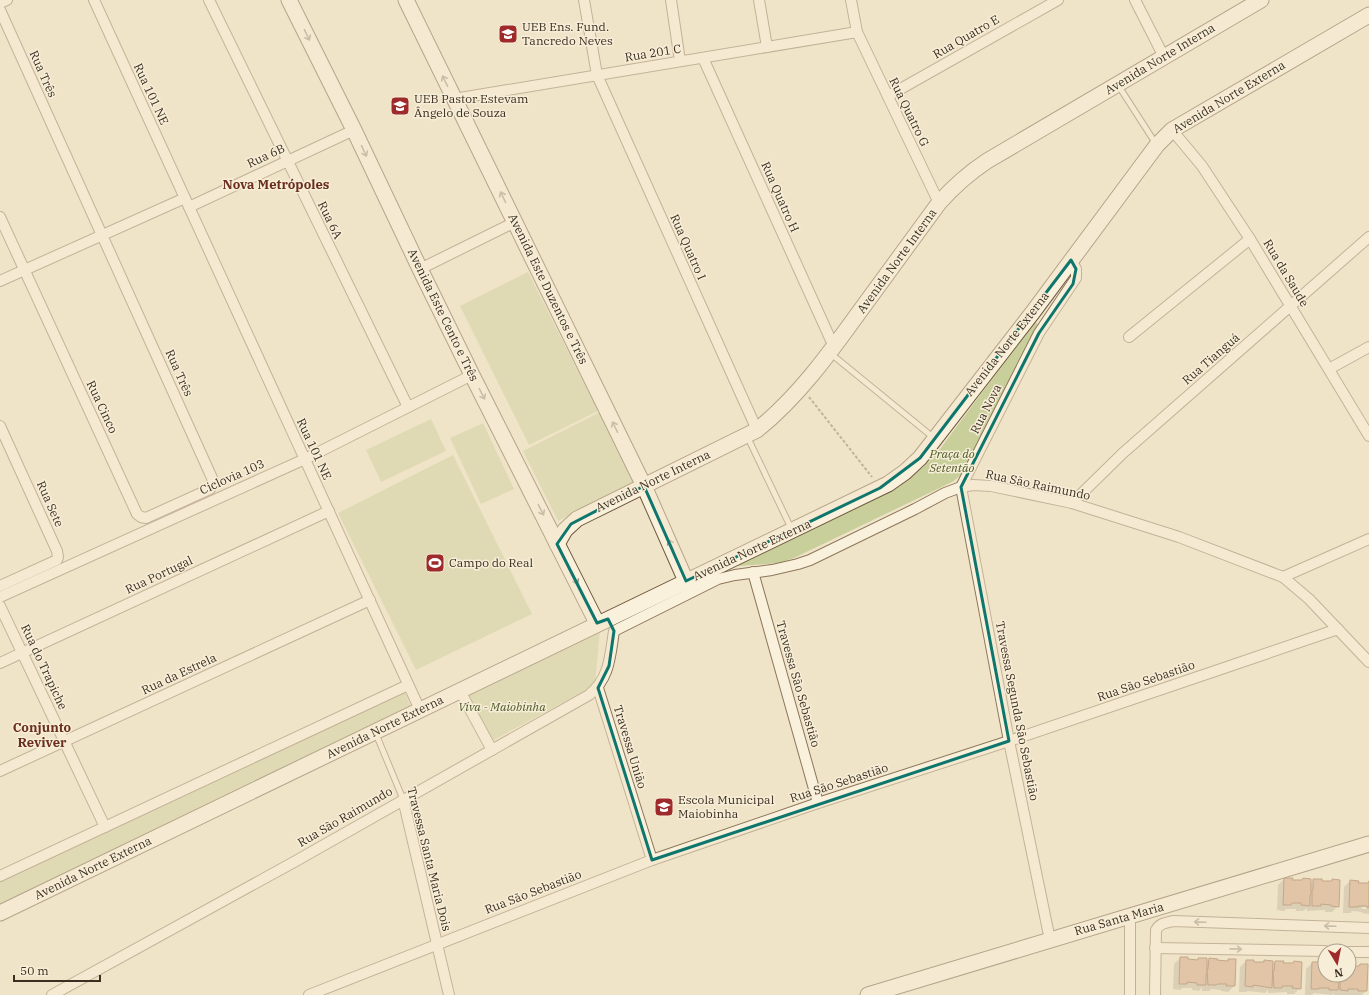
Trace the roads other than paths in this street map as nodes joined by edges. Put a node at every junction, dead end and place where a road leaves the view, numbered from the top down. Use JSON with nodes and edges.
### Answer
{"nodes":[{"id":1,"x":7,"y":0,"type":"edge"},
{"id":2,"x":94,"y":0,"type":"edge"},
{"id":3,"x":209,"y":0,"type":"edge"},
{"id":4,"x":406,"y":0,"type":"edge"},
{"id":5,"x":584,"y":0,"type":"edge"},
{"id":6,"x":670,"y":0,"type":"edge"},
{"id":7,"x":759,"y":0,"type":"edge"},
{"id":8,"x":851,"y":0,"type":"edge"},
{"id":9,"x":1058,"y":0,"type":"edge"},
{"id":10,"x":1134,"y":0,"type":"edge"},
{"id":11,"x":1261,"y":0,"type":"edge"},
{"id":12,"x":294,"y":2,"type":"edge"},
{"id":13,"x":0,"y":3,"type":"edge"},
{"id":14,"x":0,"y":10,"type":"edge"},
{"id":15,"x":1369,"y":15,"type":"edge"},
{"id":16,"x":857,"y":32,"type":"junction"},
{"id":17,"x":767,"y":47,"type":"junction"},
{"id":18,"x":1164,"y":57,"type":"junction"},
{"id":19,"x":703,"y":58,"type":"junction"},
{"id":20,"x":680,"y":62,"type":"junction"},
{"id":21,"x":597,"y":75,"type":"junction"},
{"id":22,"x":1117,"y":84,"type":"junction"},
{"id":23,"x":888,"y":96,"type":"junction"},
{"id":24,"x":454,"y":99,"type":"junction"},
{"id":25,"x":354,"y":130,"type":"junction"},
{"id":26,"x":1172,"y":130,"type":"junction"},
{"id":27,"x":1157,"y":145,"type":"junction"},
{"id":28,"x":287,"y":161,"type":"junction"},
{"id":29,"x":187,"y":202,"type":"junction"},
{"id":30,"x":939,"y":203,"type":"junction"},
{"id":31,"x":0,"y":217,"type":"edge"},
{"id":32,"x":514,"y":222,"type":"junction"},
{"id":33,"x":102,"y":235,"type":"junction"},
{"id":34,"x":1369,"y":237,"type":"edge"},
{"id":35,"x":1250,"y":239,"type":"junction"},
{"id":36,"x":1071,"y":260,"type":"junction"},
{"id":37,"x":420,"y":269,"type":"junction"},
{"id":38,"x":24,"y":270,"type":"junction"},
{"id":39,"x":0,"y":281,"type":"edge"},
{"id":40,"x":1290,"y":306,"type":"junction"},
{"id":41,"x":1129,"y":337,"type":"dead end"},
{"id":42,"x":1369,"y":347,"type":"edge"},
{"id":43,"x":832,"y":350,"type":"junction"},
{"id":44,"x":1329,"y":369,"type":"junction"},
{"id":45,"x":472,"y":375,"type":"junction"},
{"id":46,"x":408,"y":407,"type":"junction"},
{"id":47,"x":0,"y":426,"type":"edge"},
{"id":48,"x":752,"y":432,"type":"junction"},
{"id":49,"x":1369,"y":436,"type":"edge"},
{"id":50,"x":934,"y":439,"type":"junction"},
{"id":51,"x":304,"y":459,"type":"junction"},
{"id":52,"x":644,"y":486,"type":"junction"},
{"id":53,"x":961,"y":487,"type":"junction"},
{"id":54,"x":1072,"y":503,"type":"junction"},
{"id":55,"x":178,"y":504,"type":"junction"},
{"id":56,"x":329,"y":511,"type":"junction"},
{"id":57,"x":182,"y":514,"type":"junction"},
{"id":58,"x":793,"y":531,"type":"junction"},
{"id":59,"x":1369,"y":539,"type":"edge"},
{"id":60,"x":557,"y":544,"type":"junction"},
{"id":61,"x":753,"y":572,"type":"junction"},
{"id":62,"x":1283,"y":578,"type":"junction"},
{"id":63,"x":686,"y":581,"type":"junction"},
{"id":64,"x":0,"y":586,"type":"edge"},
{"id":65,"x":0,"y":596,"type":"edge"},
{"id":66,"x":370,"y":600,"type":"junction"},
{"id":67,"x":0,"y":606,"type":"edge"},
{"id":68,"x":606,"y":624,"type":"junction"},
{"id":69,"x":1338,"y":629,"type":"junction"},
{"id":70,"x":23,"y":653,"type":"junction"},
{"id":71,"x":1369,"y":662,"type":"edge"},
{"id":72,"x":0,"y":663,"type":"edge"},
{"id":73,"x":408,"y":685,"type":"junction"},
{"id":74,"x":598,"y":688,"type":"junction"},
{"id":75,"x":460,"y":691,"type":"junction"},
{"id":76,"x":420,"y":710,"type":"junction"},
{"id":77,"x":375,"y":732,"type":"junction"},
{"id":78,"x":65,"y":741,"type":"junction"},
{"id":79,"x":1009,"y":741,"type":"junction"},
{"id":80,"x":492,"y":750,"type":"junction"},
{"id":81,"x":0,"y":771,"type":"edge"},
{"id":82,"x":403,"y":799,"type":"junction"},
{"id":83,"x":818,"y":803,"type":"junction"},
{"id":84,"x":105,"y":827,"type":"junction"},
{"id":85,"x":1369,"y":844,"type":"edge"},
{"id":86,"x":652,"y":860,"type":"junction"},
{"id":87,"x":0,"y":876,"type":"edge"},
{"id":88,"x":0,"y":912,"type":"edge"},
{"id":89,"x":1130,"y":916,"type":"junction"},
{"id":90,"x":1369,"y":928,"type":"edge"},
{"id":91,"x":1050,"y":940,"type":"junction"},
{"id":92,"x":438,"y":944,"type":"junction"},
{"id":93,"x":1155,"y":948,"type":"junction"},
{"id":94,"x":1317,"y":951,"type":"edge"},
{"id":95,"x":1357,"y":952,"type":"edge"},
{"id":96,"x":1369,"y":952,"type":"edge"},
{"id":97,"x":52,"y":995,"type":"edge"},
{"id":98,"x":309,"y":995,"type":"edge"},
{"id":99,"x":449,"y":995,"type":"edge"},
{"id":100,"x":868,"y":995,"type":"edge"},
{"id":101,"x":1130,"y":995,"type":"edge"},
{"id":102,"x":1156,"y":995,"type":"edge"}],
"edges":[{"from":1,"to":13,"type":"street"},
{"from":2,"to":29,"type":"street","name":"Rua 101 NE"},
{"from":3,"to":28,"type":"street","name":"Rua 6A"},
{"from":24,"to":4,"type":"street","name":"Avenida Este Duzentos e Três","one_way":true},
{"from":5,"to":21,"type":"street","name":"Rua Quatro I"},
{"from":6,"to":20,"type":"street"},
{"from":7,"to":17,"type":"street"},
{"from":8,"to":16,"type":"street"},
{"from":9,"to":23,"type":"street","name":"Rua Quatro E"},
{"from":10,"to":18,"type":"street"},
{"from":11,"to":18,"type":"street","name":"Avenida Norte Interna"},
{"from":12,"to":25,"type":"street","name":"Avenida Este Cento e Três","one_way":true},
{"from":14,"to":33,"type":"street","name":"Rua Três"},
{"from":15,"to":26,"type":"street","name":"Avenida Norte Externa"},
{"from":16,"to":17,"type":"street","name":"Rua 201 C"},
{"from":16,"to":23,"type":"street","name":"Rua Quatro G"},
{"from":17,"to":19,"type":"street","name":"Rua 201 C"},
{"from":18,"to":22,"type":"street","name":"Avenida Norte Interna"},
{"from":19,"to":20,"type":"street","name":"Rua 201 C"},
{"from":19,"to":43,"type":"street","name":"Rua Quatro H"},
{"from":20,"to":21,"type":"street","name":"Rua 201 C"},
{"from":21,"to":24,"type":"street","name":"Rua 201 C"},
{"from":21,"to":48,"type":"street","name":"Rua Quatro I"},
{"from":22,"to":27,"type":"lane"},
{"from":22,"to":30,"type":"street","name":"Avenida Norte Interna"},
{"from":23,"to":30,"type":"street","name":"Rua Quatro G"},
{"from":32,"to":24,"type":"street","name":"Avenida Este Duzentos e Três","one_way":true},
{"from":25,"to":28,"type":"street","name":"Rua 6B"},
{"from":25,"to":37,"type":"street","name":"Avenida Este Cento e Três","one_way":true},
{"from":26,"to":27,"type":"street","name":"Avenida Norte Externa"},
{"from":26,"to":35,"type":"street","name":"Rua da Saude"},
{"from":27,"to":36,"type":"street","name":"Avenida Norte Externa"},
{"from":28,"to":29,"type":"street","name":"Rua 6B"},
{"from":28,"to":46,"type":"street","name":"Rua 6A"},
{"from":29,"to":33,"type":"street"},
{"from":29,"to":51,"type":"street","name":"Rua 101 NE"},
{"from":30,"to":43,"type":"street","name":"Avenida Norte Interna"},
{"from":31,"to":38,"type":"street","name":"Rua Cinco"},
{"from":32,"to":37,"type":"street"},
{"from":52,"to":32,"type":"street","name":"Avenida Este Duzentos e Três","one_way":true},
{"from":33,"to":38,"type":"street"},
{"from":33,"to":55,"type":"street","name":"Rua Três"},
{"from":34,"to":40,"type":"street","name":"Rua Tianguá"},
{"from":35,"to":40,"type":"street","name":"Rua da Saude"},
{"from":35,"to":41,"type":"street"},
{"from":36,"to":50,"type":"street","name":"Avenida Norte Externa"},
{"from":36,"to":53,"type":"street","name":"Rua Nova"},
{"from":37,"to":45,"type":"street","name":"Avenida Este Cento e Três"},
{"from":38,"to":39,"type":"street"},
{"from":38,"to":55,"type":"street","name":"Rua Cinco"},
{"from":40,"to":44,"type":"street","name":"Rua da Saude"},
{"from":40,"to":54,"type":"street","name":"Rua Tianguá"},
{"from":42,"to":44,"type":"street"},
{"from":43,"to":48,"type":"street","name":"Avenida Norte Interna"},
{"from":43,"to":50,"type":"lane"},
{"from":44,"to":49,"type":"street","name":"Rua da Saude"},
{"from":45,"to":46,"type":"street","name":"Ciclovia 103"},
{"from":45,"to":60,"type":"street","name":"Avenida Este Cento e Três","one_way":true},
{"from":46,"to":51,"type":"street","name":"Ciclovia 103"},
{"from":47,"to":64,"type":"street","name":"Rua Sete"},
{"from":48,"to":52,"type":"street","name":"Avenida Norte Interna"},
{"from":48,"to":58,"type":"lane"},
{"from":50,"to":58,"type":"street","name":"Avenida Norte Externa"},
{"from":51,"to":56,"type":"street","name":"Rua 101 NE"},
{"from":51,"to":57,"type":"street","name":"Ciclovia 103"},
{"from":52,"to":60,"type":"street","name":"Avenida Norte Interna"},
{"from":63,"to":52,"type":"street","name":"Avenida Este Duzentos e Três","one_way":true},
{"from":53,"to":54,"type":"street","name":"Rua São Raimundo"},
{"from":53,"to":61,"type":"street","name":"Rua São Raimundo"},
{"from":53,"to":79,"type":"street","name":"Travessa Segunda São Sebastião"},
{"from":54,"to":62,"type":"street","name":"Rua São Raimundo"},
{"from":55,"to":57,"type":"street"},
{"from":56,"to":66,"type":"street","name":"Rua 101 NE"},
{"from":56,"to":70,"type":"street","name":"Rua Portugal"},
{"from":57,"to":65,"type":"street","name":"Ciclovia 103"},
{"from":58,"to":63,"type":"street","name":"Avenida Norte Externa"},
{"from":59,"to":62,"type":"street"},
{"from":60,"to":68,"type":"street","name":"Avenida Este Cento e Três","one_way":true},
{"from":61,"to":68,"type":"street","name":"Rua São Raimundo"},
{"from":61,"to":83,"type":"street","name":"Travessa São Sebastião"},
{"from":62,"to":69,"type":"street","name":"Rua São Raimundo"},
{"from":63,"to":68,"type":"street","name":"Avenida Norte Externa"},
{"from":66,"to":73,"type":"street","name":"Rua 101 NE"},
{"from":66,"to":78,"type":"street","name":"Rua da Estrela"},
{"from":67,"to":70,"type":"street","name":"Rua do Trapiche"},
{"from":68,"to":74,"type":"street","name":"Rua São Raimundo"},
{"from":68,"to":75,"type":"street","name":"Avenida Norte Externa"},
{"from":69,"to":71,"type":"street","name":"Rua São Raimundo"},
{"from":69,"to":79,"type":"street","name":"Rua São Sebastião"},
{"from":70,"to":72,"type":"street","name":"Rua Portugal"},
{"from":70,"to":78,"type":"street","name":"Rua do Trapiche"},
{"from":73,"to":76,"type":"street","name":"Rua 101 NE"},
{"from":73,"to":84,"type":"street"},
{"from":74,"to":80,"type":"street","name":"Rua São Raimundo"},
{"from":74,"to":86,"type":"street","name":"Travessa União"},
{"from":75,"to":76,"type":"street","name":"Avenida Norte Externa"},
{"from":75,"to":80,"type":"street"},
{"from":76,"to":77,"type":"street","name":"Avenida Norte Externa"},
{"from":77,"to":82,"type":"lane","name":"Travessa Santa Maria Dois"},
{"from":77,"to":88,"type":"street","name":"Avenida Norte Externa"},
{"from":78,"to":81,"type":"street","name":"Rua da Estrela"},
{"from":78,"to":84,"type":"street","name":"Rua do Trapiche"},
{"from":79,"to":83,"type":"street","name":"Rua São Sebastião"},
{"from":79,"to":91,"type":"street","name":"Travessa Segunda São Sebastião"},
{"from":80,"to":82,"type":"street","name":"Rua São Raimundo"},
{"from":82,"to":92,"type":"street","name":"Travessa Santa Maria Dois"},
{"from":82,"to":97,"type":"street","name":"Rua São Raimundo"},
{"from":83,"to":86,"type":"street","name":"Rua São Sebastião"},
{"from":84,"to":87,"type":"street"},
{"from":85,"to":89,"type":"street","name":"Rua Santa Maria"},
{"from":86,"to":92,"type":"street","name":"Rua São Sebastião"},
{"from":89,"to":91,"type":"street","name":"Rua Santa Maria"},
{"from":89,"to":101,"type":"street"},
{"from":90,"to":93,"type":"street","one_way":true},
{"from":91,"to":100,"type":"street","name":"Rua Santa Maria"},
{"from":92,"to":98,"type":"street","name":"Rua São Sebastião"},
{"from":92,"to":99,"type":"street","name":"Travessa Santa Maria Dois"},
{"from":93,"to":94,"type":"street","one_way":true},
{"from":93,"to":102,"type":"street"},
{"from":95,"to":96,"type":"street"}]}
